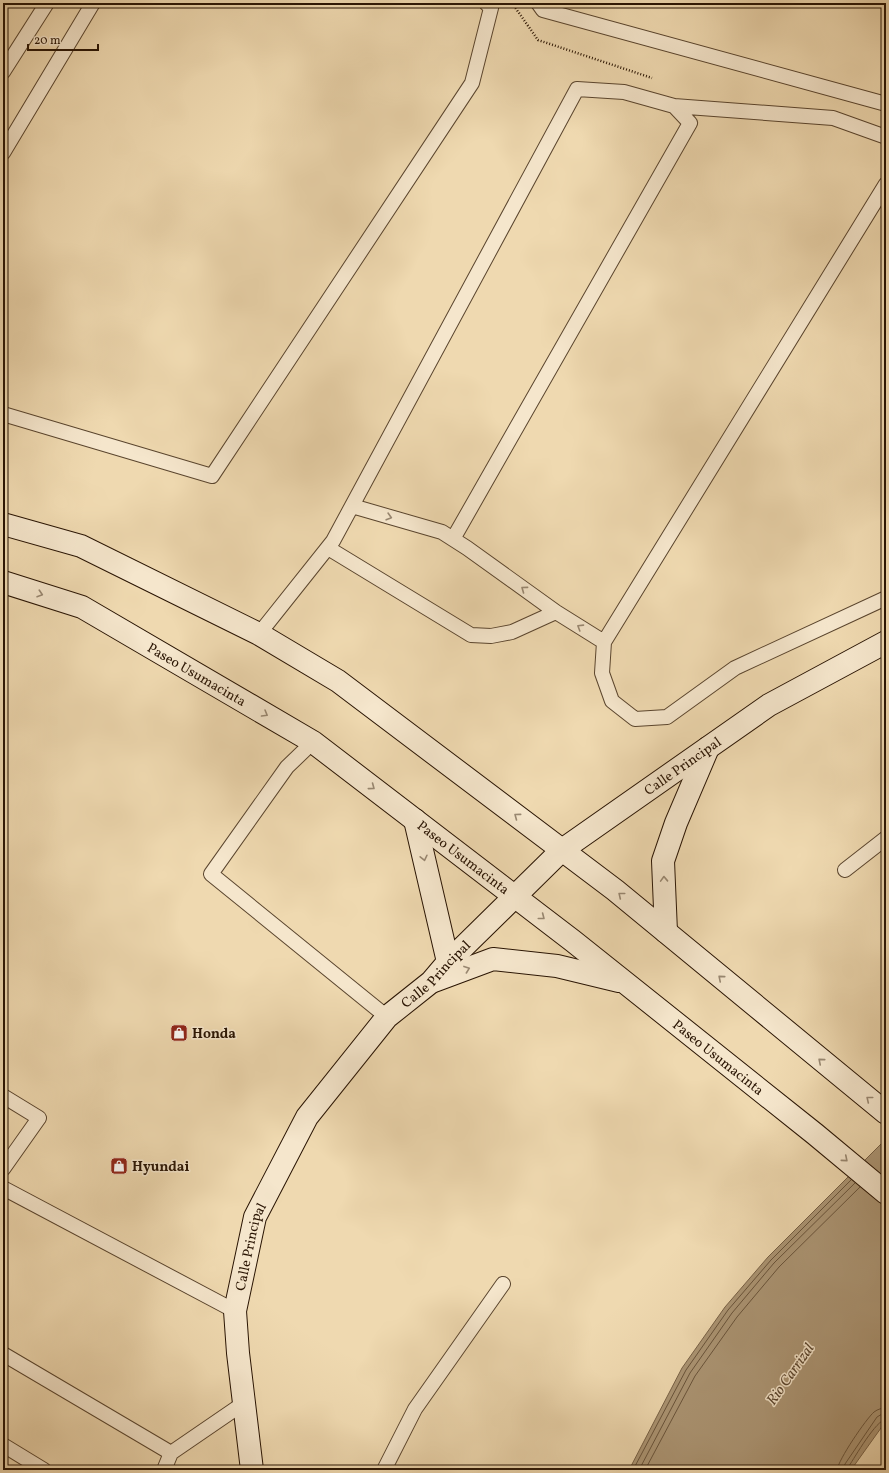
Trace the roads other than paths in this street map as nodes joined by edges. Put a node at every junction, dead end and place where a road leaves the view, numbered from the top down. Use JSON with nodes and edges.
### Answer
{"nodes":[{"id":1,"x":47,"y":3,"type":"edge"},
{"id":2,"x":93,"y":3,"type":"edge"},
{"id":3,"x":486,"y":3,"type":"edge"},
{"id":4,"x":538,"y":3,"type":"edge"},
{"id":5,"x":3,"y":72,"type":"edge"},
{"id":6,"x":886,"y":104,"type":"edge"},
{"id":7,"x":674,"y":106,"type":"junction"},
{"id":8,"x":886,"y":137,"type":"edge"},
{"id":9,"x":3,"y":153,"type":"edge"},
{"id":10,"x":886,"y":184,"type":"edge"},
{"id":11,"x":3,"y":414,"type":"edge"},
{"id":12,"x":352,"y":506,"type":"junction"},
{"id":13,"x":3,"y":524,"type":"edge"},
{"id":14,"x":452,"y":539,"type":"junction"},
{"id":15,"x":328,"y":548,"type":"junction"},
{"id":16,"x":3,"y":582,"type":"edge"},
{"id":17,"x":886,"y":598,"type":"edge"},
{"id":18,"x":556,"y":612,"type":"junction"},
{"id":19,"x":259,"y":634,"type":"junction"},
{"id":20,"x":604,"y":642,"type":"junction"},
{"id":21,"x":886,"y":642,"type":"edge"},
{"id":22,"x":313,"y":742,"type":"junction"},
{"id":23,"x":708,"y":748,"type":"junction"},
{"id":24,"x":415,"y":820,"type":"junction"},
{"id":25,"x":886,"y":838,"type":"edge"},
{"id":26,"x":562,"y":850,"type":"junction"},
{"id":27,"x":845,"y":870,"type":"dead end"},
{"id":28,"x":516,"y":897,"type":"junction"},
{"id":29,"x":666,"y":932,"type":"junction"},
{"id":30,"x":448,"y":962,"type":"junction"},
{"id":31,"x":430,"y":982,"type":"junction"},
{"id":32,"x":625,"y":982,"type":"junction"},
{"id":33,"x":387,"y":1018,"type":"junction"},
{"id":34,"x":3,"y":1096,"type":"edge"},
{"id":35,"x":886,"y":1113,"type":"edge"},
{"id":36,"x":3,"y":1169,"type":"edge"},
{"id":37,"x":3,"y":1188,"type":"edge"},
{"id":38,"x":886,"y":1193,"type":"edge"},
{"id":39,"x":503,"y":1284,"type":"dead end"},
{"id":40,"x":234,"y":1311,"type":"junction"},
{"id":41,"x":3,"y":1354,"type":"edge"},
{"id":42,"x":244,"y":1403,"type":"junction"},
{"id":43,"x":3,"y":1445,"type":"edge"},
{"id":44,"x":171,"y":1453,"type":"junction"},
{"id":45,"x":44,"y":1470,"type":"edge"},
{"id":46,"x":164,"y":1470,"type":"edge"},
{"id":47,"x":252,"y":1470,"type":"edge"},
{"id":48,"x":384,"y":1470,"type":"edge"}],
"edges":[{"from":1,"to":5,"type":"lane"},
{"from":2,"to":9,"type":"lane"},
{"from":3,"to":11,"type":"lane"},
{"from":4,"to":6,"type":"lane"},
{"from":7,"to":8,"type":"lane"},
{"from":7,"to":12,"type":"lane"},
{"from":7,"to":14,"type":"lane"},
{"from":10,"to":20,"type":"lane"},
{"from":12,"to":14,"type":"lane","one_way":true},
{"from":12,"to":15,"type":"lane"},
{"from":13,"to":19,"type":"main road"},
{"from":18,"to":14,"type":"lane","one_way":true},
{"from":15,"to":18,"type":"lane"},
{"from":15,"to":19,"type":"lane"},
{"from":16,"to":22,"type":"main road","name":"Paseo Usumacinta","one_way":true},
{"from":17,"to":20,"type":"lane"},
{"from":20,"to":18,"type":"lane","one_way":true},
{"from":26,"to":19,"type":"main road","one_way":true},
{"from":21,"to":23,"type":"main road","name":"Calle Principal"},
{"from":22,"to":24,"type":"main road","name":"Paseo Usumacinta","one_way":true},
{"from":22,"to":33,"type":"lane"},
{"from":23,"to":26,"type":"main road","name":"Calle Principal"},
{"from":29,"to":23,"type":"main road","one_way":true},
{"from":24,"to":28,"type":"main road","name":"Paseo Usumacinta"},
{"from":24,"to":30,"type":"main road","one_way":true},
{"from":25,"to":27,"type":"lane"},
{"from":26,"to":28,"type":"main road","name":"Calle Principal"},
{"from":29,"to":26,"type":"main road","one_way":true},
{"from":28,"to":30,"type":"main road","name":"Calle Principal"},
{"from":28,"to":32,"type":"main road","name":"Paseo Usumacinta","one_way":true},
{"from":35,"to":29,"type":"main road","one_way":true},
{"from":30,"to":31,"type":"main road","name":"Calle Principal"},
{"from":31,"to":32,"type":"main road","one_way":true},
{"from":31,"to":33,"type":"main road","name":"Calle Principal"},
{"from":32,"to":38,"type":"main road","name":"Paseo Usumacinta","one_way":true},
{"from":33,"to":40,"type":"main road","name":"Calle Principal"},
{"from":34,"to":36,"type":"lane"},
{"from":37,"to":40,"type":"lane"},
{"from":39,"to":48,"type":"lane"},
{"from":40,"to":42,"type":"main road","name":"Calle Principal"},
{"from":41,"to":44,"type":"lane"},
{"from":42,"to":44,"type":"lane"},
{"from":42,"to":47,"type":"main road","name":"Calle Principal"},
{"from":43,"to":45,"type":"lane"},
{"from":44,"to":46,"type":"lane"}]}
